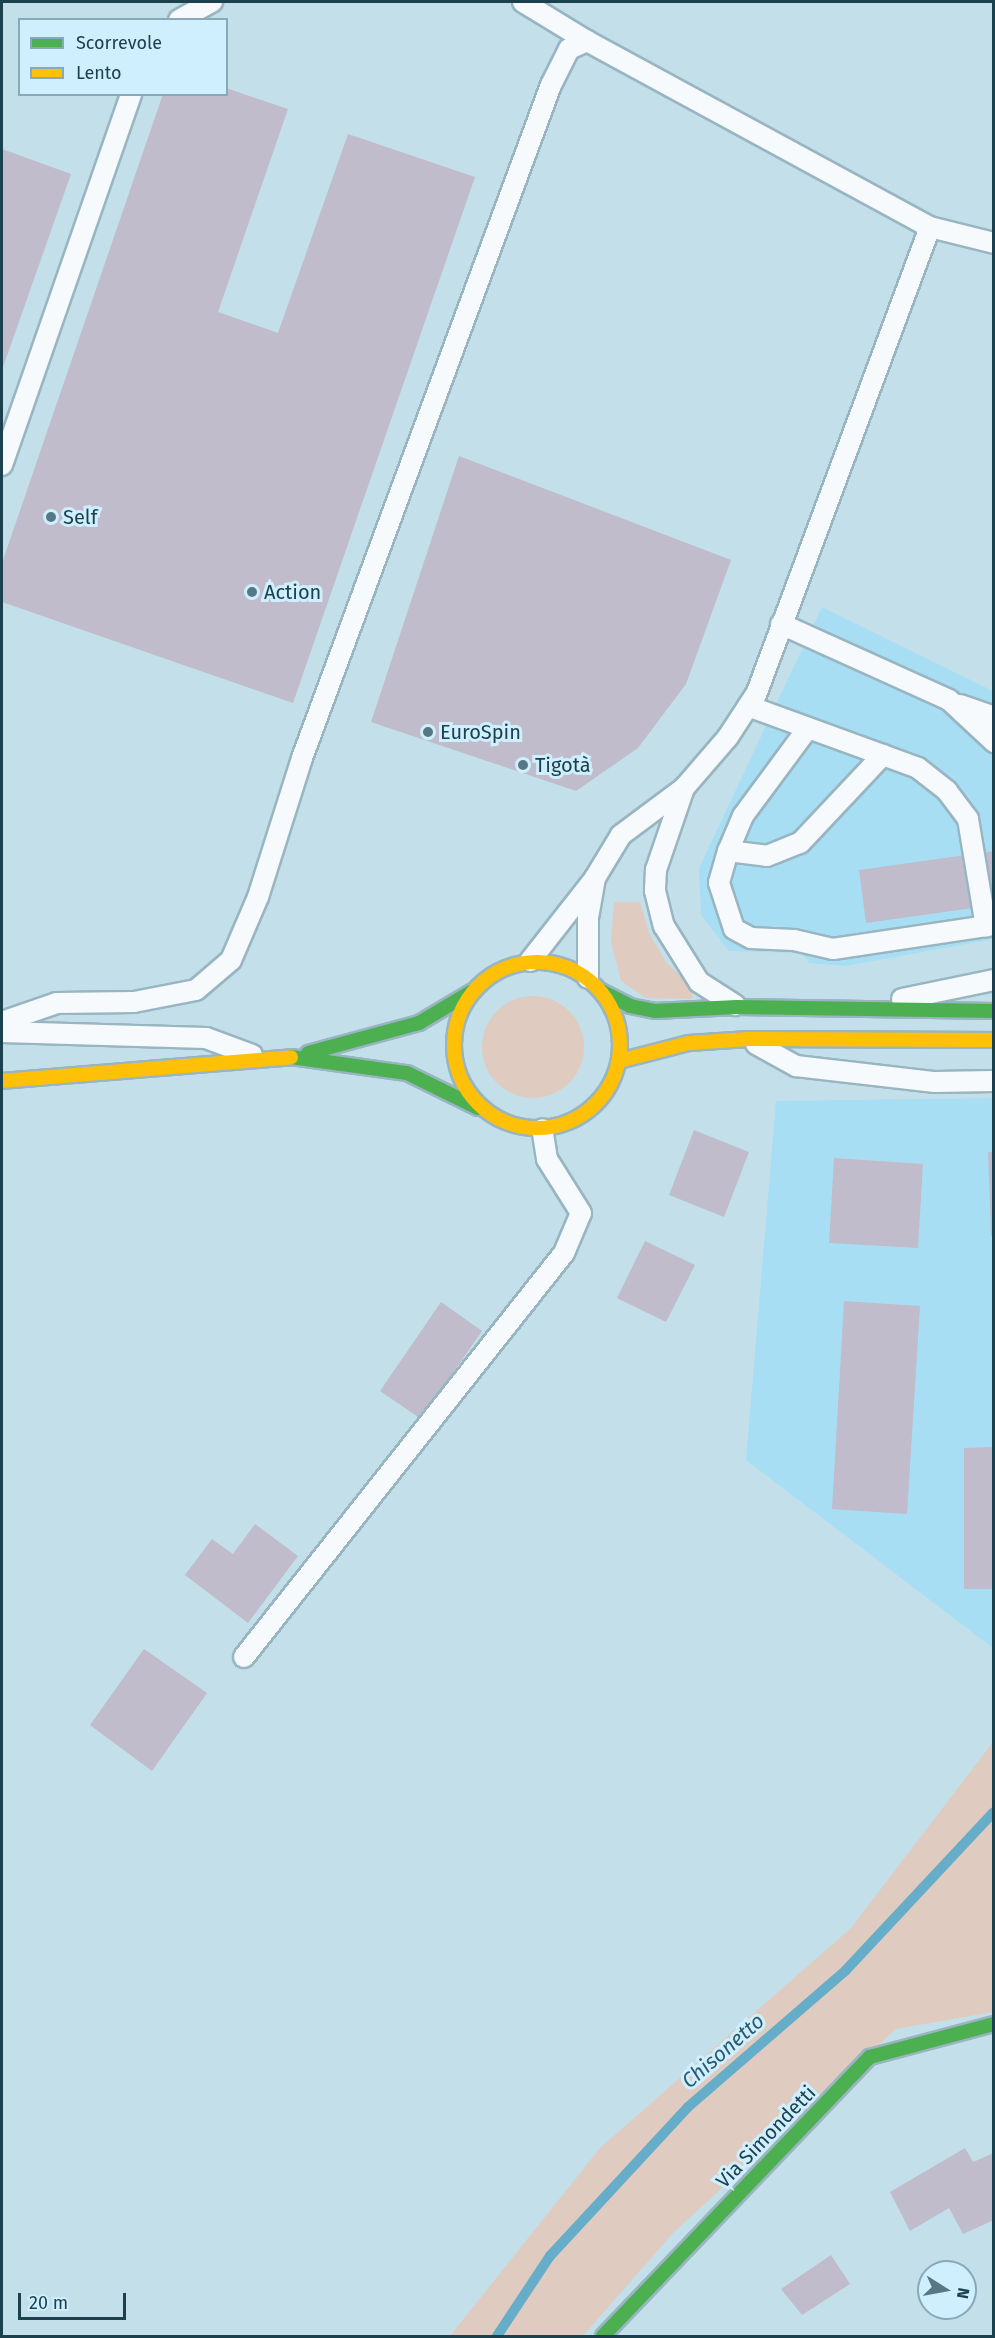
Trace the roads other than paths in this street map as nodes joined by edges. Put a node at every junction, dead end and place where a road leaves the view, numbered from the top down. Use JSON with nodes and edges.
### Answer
{"nodes":[{"id":1,"x":212,"y":2,"type":"edge"},
{"id":2,"x":523,"y":2,"type":"edge"},
{"id":3,"x":182,"y":18,"type":"edge"},
{"id":4,"x":587,"y":41,"type":"junction"},
{"id":5,"x":130,"y":96,"type":"edge"},
{"id":6,"x":930,"y":227,"type":"junction"},
{"id":7,"x":993,"y":243,"type":"edge"},
{"id":8,"x":2,"y":465,"type":"edge"},
{"id":9,"x":782,"y":624,"type":"junction"},
{"id":10,"x":949,"y":700,"type":"junction"},
{"id":11,"x":748,"y":706,"type":"junction"},
{"id":12,"x":993,"y":717,"type":"edge"},
{"id":13,"x":808,"y":728,"type":"junction"},
{"id":14,"x":993,"y":742,"type":"edge"},
{"id":15,"x":883,"y":756,"type":"junction"},
{"id":16,"x":684,"y":788,"type":"junction"},
{"id":17,"x":728,"y":851,"type":"junction"},
{"id":18,"x":596,"y":878,"type":"junction"},
{"id":19,"x":989,"y":926,"type":"edge"},
{"id":20,"x":530,"y":961,"type":"junction"},
{"id":21,"x":993,"y":980,"type":"edge"},
{"id":22,"x":595,"y":985,"type":"junction"},
{"id":23,"x":471,"y":992,"type":"junction"},
{"id":24,"x":737,"y":1007,"type":"junction"},
{"id":25,"x":859,"y":1009,"type":"junction"},
{"id":26,"x":993,"y":1011,"type":"edge"},
{"id":27,"x":2,"y":1022,"type":"edge"},
{"id":28,"x":2,"y":1032,"type":"edge"},
{"id":29,"x":749,"y":1040,"type":"junction"},
{"id":30,"x":993,"y":1040,"type":"edge"},
{"id":31,"x":295,"y":1057,"type":"junction"},
{"id":32,"x":260,"y":1059,"type":"junction"},
{"id":33,"x":619,"y":1061,"type":"junction"},
{"id":34,"x":2,"y":1081,"type":"edge"},
{"id":35,"x":993,"y":1081,"type":"edge"},
{"id":36,"x":490,"y":1115,"type":"junction"},
{"id":37,"x":542,"y":1129,"type":"junction"},
{"id":38,"x":244,"y":1657,"type":"dead end"},
{"id":39,"x":993,"y":2024,"type":"edge"},
{"id":40,"x":603,"y":2337,"type":"edge"}],
"edges":[{"from":1,"to":3,"type":"lane"},
{"from":2,"to":4,"type":"lane"},
{"from":4,"to":6,"type":"lane"},
{"from":4,"to":27,"type":"lane"},
{"from":5,"to":8,"type":"lane"},
{"from":6,"to":7,"type":"lane"},
{"from":6,"to":9,"type":"lane"},
{"from":9,"to":10,"type":"lane"},
{"from":9,"to":11,"type":"lane"},
{"from":10,"to":12,"type":"lane"},
{"from":10,"to":14,"type":"lane"},
{"from":11,"to":13,"type":"lane"},
{"from":11,"to":16,"type":"lane"},
{"from":13,"to":15,"type":"lane"},
{"from":13,"to":17,"type":"lane"},
{"from":15,"to":17,"type":"lane"},
{"from":15,"to":19,"type":"lane"},
{"from":16,"to":18,"type":"lane"},
{"from":16,"to":24,"type":"lane"},
{"from":17,"to":19,"type":"lane"},
{"from":18,"to":20,"type":"lane"},
{"from":18,"to":22,"type":"lane"},
{"from":20,"to":22,"type":"main road"},
{"from":20,"to":23,"type":"main road"},
{"from":21,"to":25,"type":"lane"},
{"from":22,"to":24,"type":"main road"},
{"from":22,"to":33,"type":"main road"},
{"from":23,"to":31,"type":"main road"},
{"from":23,"to":36,"type":"main road"},
{"from":24,"to":25,"type":"main road"},
{"from":25,"to":26,"type":"main road"},
{"from":28,"to":32,"type":"lane"},
{"from":29,"to":30,"type":"main road"},
{"from":29,"to":33,"type":"main road"},
{"from":29,"to":35,"type":"lane"},
{"from":31,"to":32,"type":"main road"},
{"from":31,"to":36,"type":"main road"},
{"from":32,"to":34,"type":"main road"},
{"from":33,"to":37,"type":"main road"},
{"from":36,"to":37,"type":"main road"},
{"from":37,"to":38,"type":"lane"},
{"from":39,"to":40,"type":"main road","name":"Via Simondetti"}]}
